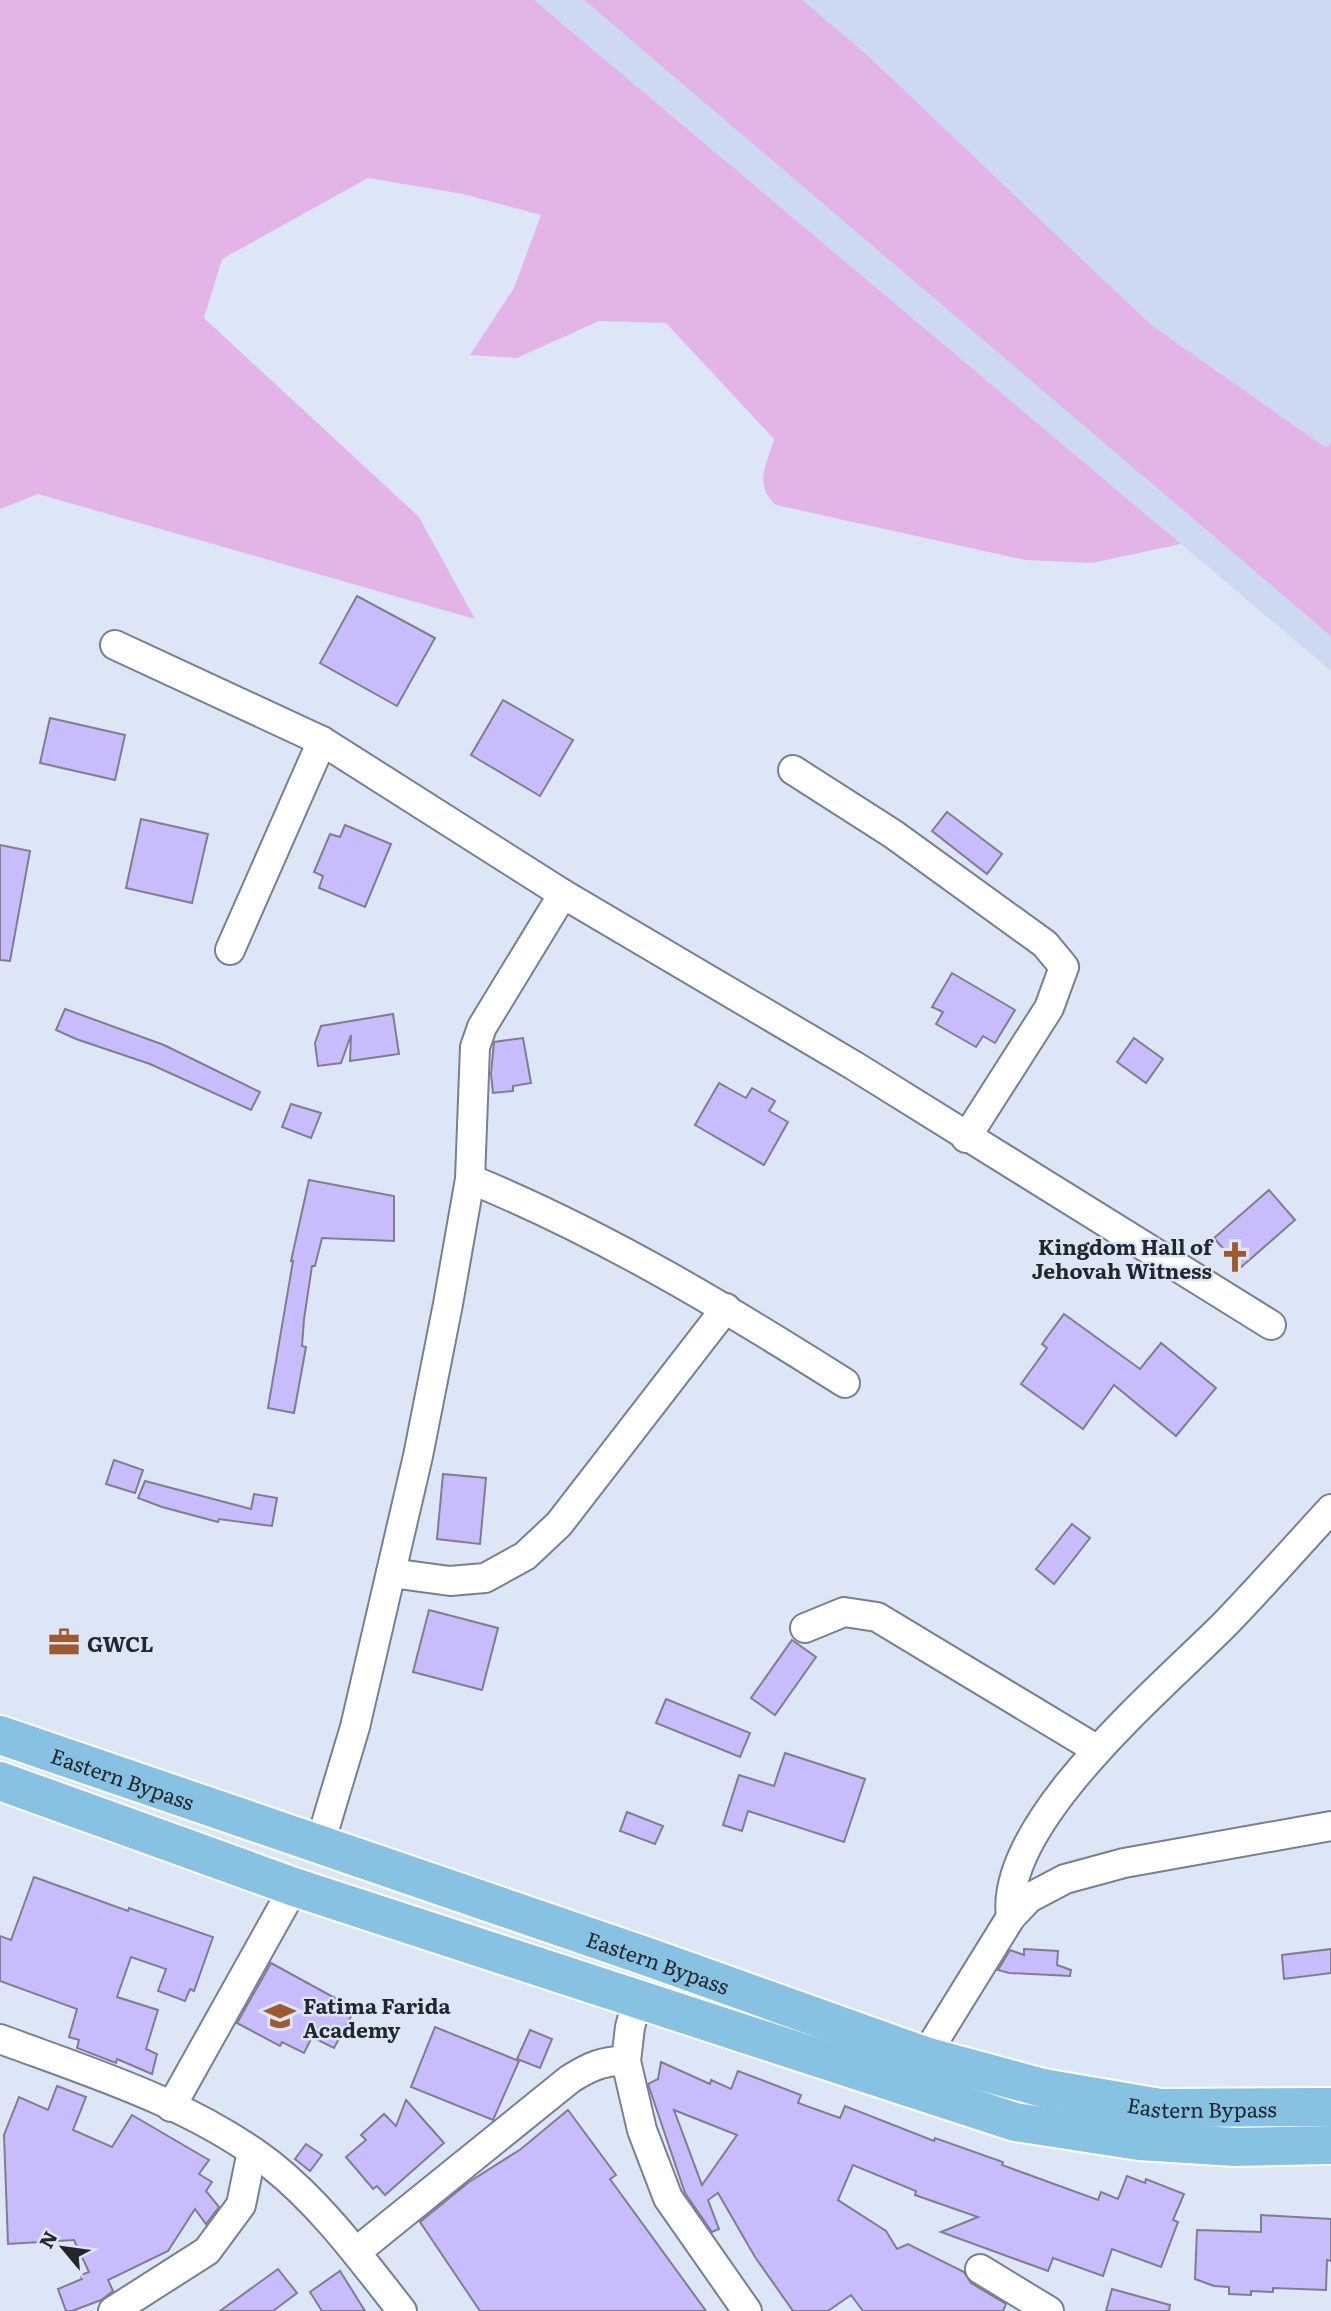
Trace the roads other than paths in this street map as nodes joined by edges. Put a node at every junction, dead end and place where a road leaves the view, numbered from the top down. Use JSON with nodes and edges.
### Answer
{"nodes":[{"id":1,"x":115,"y":645,"type":"dead end"},
{"id":2,"x":322,"y":741,"type":"junction"},
{"id":3,"x":793,"y":770,"type":"dead end"},
{"id":4,"x":563,"y":894,"type":"junction"},
{"id":5,"x":230,"y":950,"type":"dead end"},
{"id":6,"x":966,"y":1138,"type":"junction"},
{"id":7,"x":470,"y":1178,"type":"junction"},
{"id":8,"x":726,"y":1308,"type":"junction"},
{"id":9,"x":1271,"y":1325,"type":"dead end"},
{"id":10,"x":845,"y":1383,"type":"dead end"},
{"id":11,"x":1331,"y":1509,"type":"edge"},
{"id":12,"x":391,"y":1573,"type":"junction"},
{"id":13,"x":805,"y":1628,"type":"dead end"},
{"id":14,"x":0,"y":1735,"type":"edge"},
{"id":15,"x":1096,"y":1749,"type":"junction"},
{"id":16,"x":0,"y":1781,"type":"edge"},
{"id":17,"x":1331,"y":1826,"type":"edge"},
{"id":18,"x":319,"y":1847,"type":"junction"},
{"id":19,"x":294,"y":1887,"type":"junction"},
{"id":20,"x":1011,"y":1917,"type":"junction"},
{"id":21,"x":638,"y":1998,"type":"junction"},
{"id":22,"x":0,"y":2039,"type":"edge"},
{"id":23,"x":925,"y":2056,"type":"junction"},
{"id":24,"x":626,"y":2061,"type":"junction"},
{"id":25,"x":171,"y":2106,"type":"junction"},
{"id":26,"x":1331,"y":2107,"type":"edge"},
{"id":27,"x":1331,"y":2145,"type":"edge"},
{"id":28,"x":262,"y":2159,"type":"junction"},
{"id":29,"x":356,"y":2252,"type":"junction"},
{"id":30,"x":980,"y":2269,"type":"dead end"},
{"id":31,"x":113,"y":2311,"type":"edge"},
{"id":32,"x":402,"y":2311,"type":"edge"},
{"id":33,"x":747,"y":2311,"type":"edge"},
{"id":34,"x":1049,"y":2311,"type":"edge"}],
"edges":[{"from":1,"to":2,"type":"street"},
{"from":2,"to":4,"type":"street"},
{"from":2,"to":5,"type":"street"},
{"from":3,"to":6,"type":"street"},
{"from":4,"to":6,"type":"street"},
{"from":4,"to":7,"type":"street"},
{"from":6,"to":9,"type":"street"},
{"from":7,"to":8,"type":"street"},
{"from":7,"to":12,"type":"street"},
{"from":8,"to":10,"type":"street"},
{"from":8,"to":12,"type":"street"},
{"from":11,"to":15,"type":"street"},
{"from":12,"to":18,"type":"street"},
{"from":13,"to":15,"type":"street"},
{"from":14,"to":18,"type":"highway","name":"Eastern Bypass"},
{"from":15,"to":20,"type":"street"},
{"from":16,"to":19,"type":"highway","name":"Eastern Bypass"},
{"from":17,"to":20,"type":"street"},
{"from":18,"to":23,"type":"highway","name":"Eastern Bypass"},
{"from":19,"to":21,"type":"highway","name":"Eastern Bypass"},
{"from":19,"to":25,"type":"street"},
{"from":20,"to":23,"type":"street"},
{"from":21,"to":24,"type":"street"},
{"from":21,"to":27,"type":"highway","name":"Eastern Bypass"},
{"from":22,"to":25,"type":"street"},
{"from":23,"to":26,"type":"highway","name":"Eastern Bypass"},
{"from":24,"to":29,"type":"street"},
{"from":24,"to":33,"type":"street"},
{"from":25,"to":28,"type":"street"},
{"from":28,"to":29,"type":"street"},
{"from":28,"to":31,"type":"street"},
{"from":29,"to":32,"type":"street"},
{"from":30,"to":34,"type":"street"}]}
